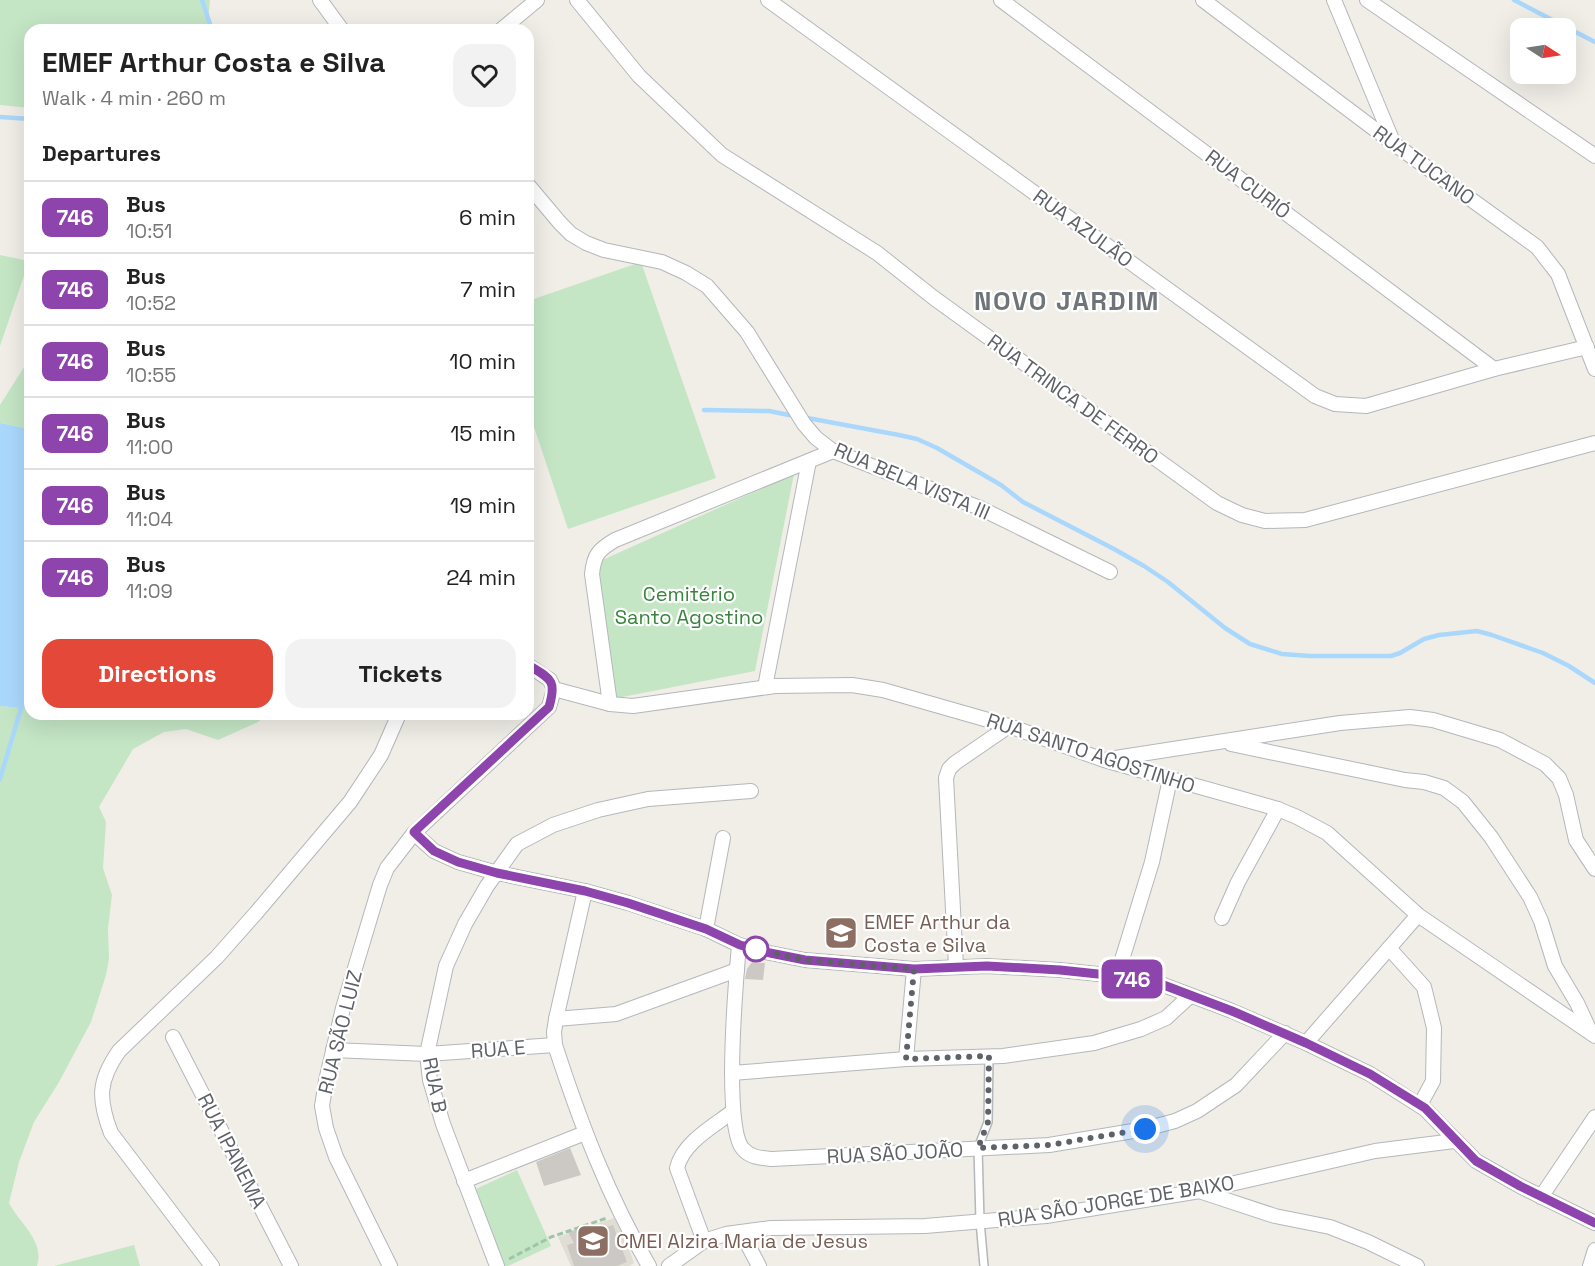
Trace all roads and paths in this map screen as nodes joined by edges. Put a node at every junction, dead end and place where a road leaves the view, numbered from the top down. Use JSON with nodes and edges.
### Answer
{"nodes":[{"id":1,"x":320,"y":0,"type":"edge"},
{"id":2,"x":537,"y":0,"type":"edge"},
{"id":3,"x":577,"y":0,"type":"edge"},
{"id":4,"x":768,"y":0,"type":"edge"},
{"id":5,"x":1001,"y":0,"type":"edge"},
{"id":6,"x":1203,"y":0,"type":"edge"},
{"id":7,"x":1334,"y":0,"type":"edge"},
{"id":8,"x":1367,"y":0,"type":"edge"},
{"id":9,"x":338,"y":24,"type":"edge"},
{"id":10,"x":508,"y":24,"type":"edge"},
{"id":11,"x":1393,"y":143,"type":"junction"},
{"id":12,"x":1595,"y":156,"type":"edge"},
{"id":13,"x":534,"y":192,"type":"edge"},
{"id":14,"x":1587,"y":347,"type":"junction"},
{"id":15,"x":1494,"y":369,"type":"junction"},
{"id":16,"x":1595,"y":369,"type":"edge"},
{"id":17,"x":1595,"y":443,"type":"edge"},
{"id":18,"x":833,"y":451,"type":"junction"},
{"id":19,"x":809,"y":461,"type":"junction"},
{"id":20,"x":1110,"y":572,"type":"dead end"},
{"id":21,"x":534,"y":669,"type":"edge"},
{"id":22,"x":765,"y":687,"type":"junction"},
{"id":23,"x":554,"y":689,"type":"junction"},
{"id":24,"x":610,"y":704,"type":"junction"},
{"id":25,"x":396,"y":720,"type":"edge"},
{"id":26,"x":1009,"y":726,"type":"junction"},
{"id":27,"x":1223,"y":742,"type":"junction"},
{"id":28,"x":1104,"y":760,"type":"junction"},
{"id":29,"x":1170,"y":779,"type":"junction"},
{"id":30,"x":751,"y":791,"type":"dead end"},
{"id":31,"x":1278,"y":809,"type":"junction"},
{"id":32,"x":414,"y":832,"type":"junction"},
{"id":33,"x":723,"y":838,"type":"dead end"},
{"id":34,"x":1595,"y":869,"type":"edge"},
{"id":35,"x":497,"y":873,"type":"junction"},
{"id":36,"x":585,"y":891,"type":"junction"},
{"id":37,"x":1418,"y":915,"type":"junction"},
{"id":38,"x":1222,"y":918,"type":"dead end"},
{"id":39,"x":706,"y":929,"type":"junction"},
{"id":40,"x":740,"y":945,"type":"junction"},
{"id":41,"x":1389,"y":948,"type":"junction"},
{"id":42,"x":956,"y":966,"type":"junction"},
{"id":43,"x":914,"y":969,"type":"junction"},
{"id":44,"x":737,"y":970,"type":"junction"},
{"id":45,"x":1117,"y":976,"type":"junction"},
{"id":46,"x":1190,"y":996,"type":"junction"},
{"id":47,"x":556,"y":1019,"type":"junction"},
{"id":48,"x":1285,"y":1034,"type":"junction"},
{"id":49,"x":1593,"y":1034,"type":"edge"},
{"id":50,"x":173,"y":1037,"type":"dead end"},
{"id":51,"x":1306,"y":1043,"type":"junction"},
{"id":52,"x":555,"y":1045,"type":"junction"},
{"id":53,"x":333,"y":1050,"type":"junction"},
{"id":54,"x":427,"y":1054,"type":"junction"},
{"id":55,"x":989,"y":1056,"type":"junction"},
{"id":56,"x":906,"y":1059,"type":"junction"},
{"id":57,"x":732,"y":1073,"type":"junction"},
{"id":58,"x":1420,"y":1105,"type":"junction"},
{"id":59,"x":732,"y":1112,"type":"junction"},
{"id":60,"x":1595,"y":1118,"type":"edge"},
{"id":61,"x":585,"y":1133,"type":"junction"},
{"id":62,"x":1454,"y":1141,"type":"junction"},
{"id":63,"x":978,"y":1148,"type":"junction"},
{"id":64,"x":464,"y":1181,"type":"junction"},
{"id":65,"x":1200,"y":1191,"type":"junction"},
{"id":66,"x":1541,"y":1197,"type":"junction"},
{"id":67,"x":621,"y":1213,"type":"junction"},
{"id":68,"x":980,"y":1221,"type":"junction"},
{"id":69,"x":1595,"y":1223,"type":"edge"},
{"id":70,"x":741,"y":1232,"type":"junction"},
{"id":71,"x":704,"y":1241,"type":"junction"},
{"id":72,"x":1595,"y":1250,"type":"edge"},
{"id":73,"x":212,"y":1266,"type":"edge"},
{"id":74,"x":291,"y":1266,"type":"edge"},
{"id":75,"x":390,"y":1266,"type":"edge"},
{"id":76,"x":497,"y":1266,"type":"edge"},
{"id":77,"x":649,"y":1266,"type":"edge"},
{"id":78,"x":669,"y":1266,"type":"edge"},
{"id":79,"x":759,"y":1266,"type":"edge"},
{"id":80,"x":984,"y":1266,"type":"edge"},
{"id":81,"x":1418,"y":1266,"type":"edge"},
{"id":82,"x":1590,"y":1266,"type":"edge"}],
"edges":[{"from":1,"to":9,"type":"street"},
{"from":2,"to":10,"type":"street"},
{"from":3,"to":17,"type":"street","name":"RUA TRINCA DE FERRO"},
{"from":4,"to":15,"type":"street","name":"RUA AZULÃO"},
{"from":5,"to":15,"type":"street","name":"RUA CURIÓ"},
{"from":6,"to":11,"type":"street","name":"RUA TUCANO"},
{"from":7,"to":11,"type":"street"},
{"from":8,"to":12,"type":"street"},
{"from":11,"to":14,"type":"street","name":"RUA TUCANO"},
{"from":13,"to":18,"type":"street","name":"RUA BELA VISTA III"},
{"from":14,"to":15,"type":"street","name":"RUA AZULÃO"},
{"from":14,"to":16,"type":"street","name":"RUA TUCANO"},
{"from":18,"to":19,"type":"street"},
{"from":18,"to":20,"type":"street","name":"RUA BELA VISTA III"},
{"from":19,"to":22,"type":"street"},
{"from":19,"to":24,"type":"street"},
{"from":21,"to":23,"type":"street","name":"RUA SANTO AGOSTINHO"},
{"from":22,"to":24,"type":"street","name":"RUA SANTO AGOSTINHO"},
{"from":22,"to":26,"type":"street","name":"RUA SANTO AGOSTINHO"},
{"from":23,"to":24,"type":"street","name":"RUA SANTO AGOSTINHO"},
{"from":23,"to":32,"type":"street","name":"RUA SÃO LUIZ"},
{"from":25,"to":73,"type":"street"},
{"from":26,"to":28,"type":"street","name":"RUA SANTO AGOSTINHO"},
{"from":26,"to":42,"type":"street"},
{"from":27,"to":28,"type":"street"},
{"from":27,"to":34,"type":"street"},
{"from":27,"to":49,"type":"street"},
{"from":28,"to":29,"type":"street","name":"RUA SANTO AGOSTINHO"},
{"from":29,"to":31,"type":"street","name":"RUA SANTO AGOSTINHO"},
{"from":29,"to":45,"type":"street"},
{"from":30,"to":35,"type":"street","name":"RUA B"},
{"from":31,"to":37,"type":"street","name":"RUA SANTO AGOSTINHO"},
{"from":31,"to":38,"type":"street"},
{"from":32,"to":35,"type":"street"},
{"from":32,"to":53,"type":"street","name":"RUA SÃO LUIZ"},
{"from":33,"to":39,"type":"street"},
{"from":35,"to":36,"type":"street"},
{"from":35,"to":54,"type":"street","name":"RUA B"},
{"from":36,"to":39,"type":"street"},
{"from":36,"to":47,"type":"street"},
{"from":37,"to":41,"type":"street"},
{"from":37,"to":49,"type":"street","name":"RUA SANTO AGOSTINHO"},
{"from":39,"to":40,"type":"street"},
{"from":40,"to":43,"type":"street"},
{"from":40,"to":44,"type":"street"},
{"from":41,"to":51,"type":"street"},
{"from":41,"to":58,"type":"street"},
{"from":42,"to":43,"type":"street"},
{"from":42,"to":45,"type":"street"},
{"from":43,"to":56,"type":"street"},
{"from":44,"to":47,"type":"street"},
{"from":44,"to":57,"type":"street"},
{"from":45,"to":46,"type":"street"},
{"from":46,"to":48,"type":"street"},
{"from":46,"to":55,"type":"street"},
{"from":47,"to":52,"type":"street"},
{"from":48,"to":51,"type":"street"},
{"from":48,"to":63,"type":"street","name":"RUA SÃO JOÃO"},
{"from":50,"to":74,"type":"street","name":"RUA IPANEMA"},
{"from":51,"to":58,"type":"street"},
{"from":52,"to":54,"type":"street","name":"RUA E"},
{"from":52,"to":61,"type":"street"},
{"from":53,"to":54,"type":"street","name":"RUA E"},
{"from":53,"to":75,"type":"street","name":"RUA SÃO LUIZ"},
{"from":54,"to":64,"type":"street","name":"RUA B"},
{"from":55,"to":56,"type":"street"},
{"from":55,"to":63,"type":"lane"},
{"from":56,"to":57,"type":"street"},
{"from":57,"to":59,"type":"street"},
{"from":58,"to":62,"type":"street"},
{"from":59,"to":63,"type":"street","name":"RUA SÃO JOÃO"},
{"from":59,"to":71,"type":"street"},
{"from":60,"to":66,"type":"street"},
{"from":61,"to":64,"type":"street"},
{"from":61,"to":67,"type":"street"},
{"from":62,"to":65,"type":"street","name":"RUA SÃO JORGE DE BAIXO"},
{"from":62,"to":66,"type":"street"},
{"from":63,"to":68,"type":"lane"},
{"from":64,"to":76,"type":"street","name":"RUA B"},
{"from":65,"to":68,"type":"street","name":"RUA SÃO JORGE DE BAIXO"},
{"from":65,"to":81,"type":"street"},
{"from":66,"to":69,"type":"street"},
{"from":67,"to":76,"type":"path"},
{"from":67,"to":77,"type":"street"},
{"from":68,"to":70,"type":"street","name":"RUA SÃO JORGE DE BAIXO"},
{"from":68,"to":80,"type":"lane"},
{"from":70,"to":71,"type":"street","name":"RUA SÃO JORGE DE BAIXO"},
{"from":70,"to":79,"type":"street"},
{"from":71,"to":78,"type":"street"},
{"from":72,"to":82,"type":"street"}]}
